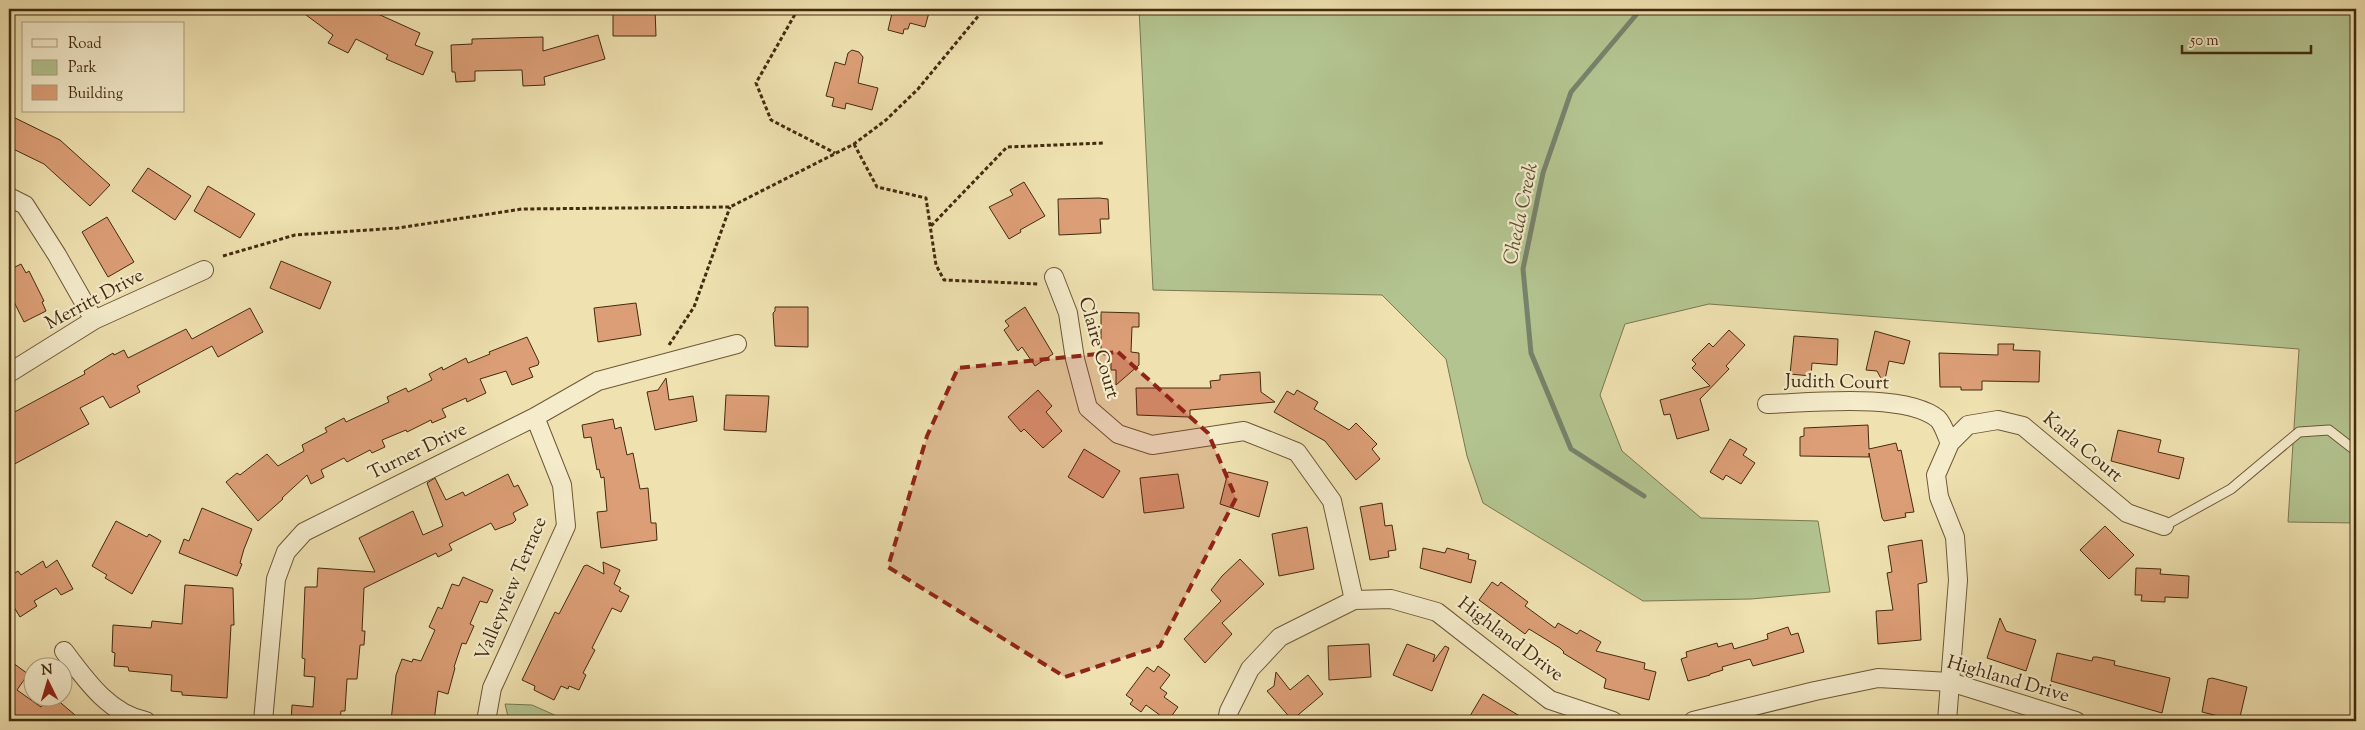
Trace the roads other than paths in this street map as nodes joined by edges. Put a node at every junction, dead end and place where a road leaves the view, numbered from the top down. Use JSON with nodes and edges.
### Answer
{"nodes":[{"id":1,"x":9,"y":197,"type":"edge"},
{"id":2,"x":204,"y":270,"type":"dead end"},
{"id":3,"x":1054,"y":279,"type":"road end"},
{"id":4,"x":94,"y":320,"type":"junction"},
{"id":5,"x":737,"y":344,"type":"dead end"},
{"id":6,"x":9,"y":373,"type":"edge"},
{"id":7,"x":1766,"y":404,"type":"dead end"},
{"id":8,"x":535,"y":417,"type":"junction"},
{"id":9,"x":1950,"y":444,"type":"junction"},
{"id":10,"x":2356,"y":451,"type":"edge"},
{"id":11,"x":2164,"y":526,"type":"joint"},
{"id":12,"x":1354,"y":600,"type":"junction"},
{"id":13,"x":64,"y":651,"type":"dead end"},
{"id":14,"x":1950,"y":682,"type":"junction"},
{"id":15,"x":146,"y":721,"type":"edge"},
{"id":16,"x":263,"y":721,"type":"edge"},
{"id":17,"x":486,"y":721,"type":"edge"},
{"id":18,"x":1227,"y":721,"type":"edge"},
{"id":19,"x":1613,"y":721,"type":"edge"},
{"id":20,"x":1693,"y":721,"type":"edge"},
{"id":21,"x":1947,"y":721,"type":"edge"},
{"id":22,"x":2076,"y":721,"type":"edge"}],
"edges":[{"from":1,"to":4,"type":"street"},
{"from":2,"to":4,"type":"street","name":"Merritt Drive"},
{"from":3,"to":12,"type":"street","name":"Claire Court"},
{"from":4,"to":6,"type":"street","name":"Merritt Drive"},
{"from":5,"to":8,"type":"street","name":"Turner Drive"},
{"from":7,"to":9,"type":"street","name":"Judith Court"},
{"from":8,"to":16,"type":"street","name":"Turner Drive"},
{"from":8,"to":17,"type":"street","name":"Valleyview Terrace"},
{"from":9,"to":11,"type":"street","name":"Karla Court"},
{"from":9,"to":14,"type":"street","name":"Karla Court"},
{"from":10,"to":11,"type":"lane"},
{"from":12,"to":18,"type":"street","name":"Highland Drive"},
{"from":12,"to":19,"type":"street","name":"Highland Drive"},
{"from":13,"to":15,"type":"street"},
{"from":14,"to":20,"type":"street","name":"Highland Drive"},
{"from":14,"to":21,"type":"street","name":"Karla Court"},
{"from":14,"to":22,"type":"street","name":"Highland Drive"}]}
